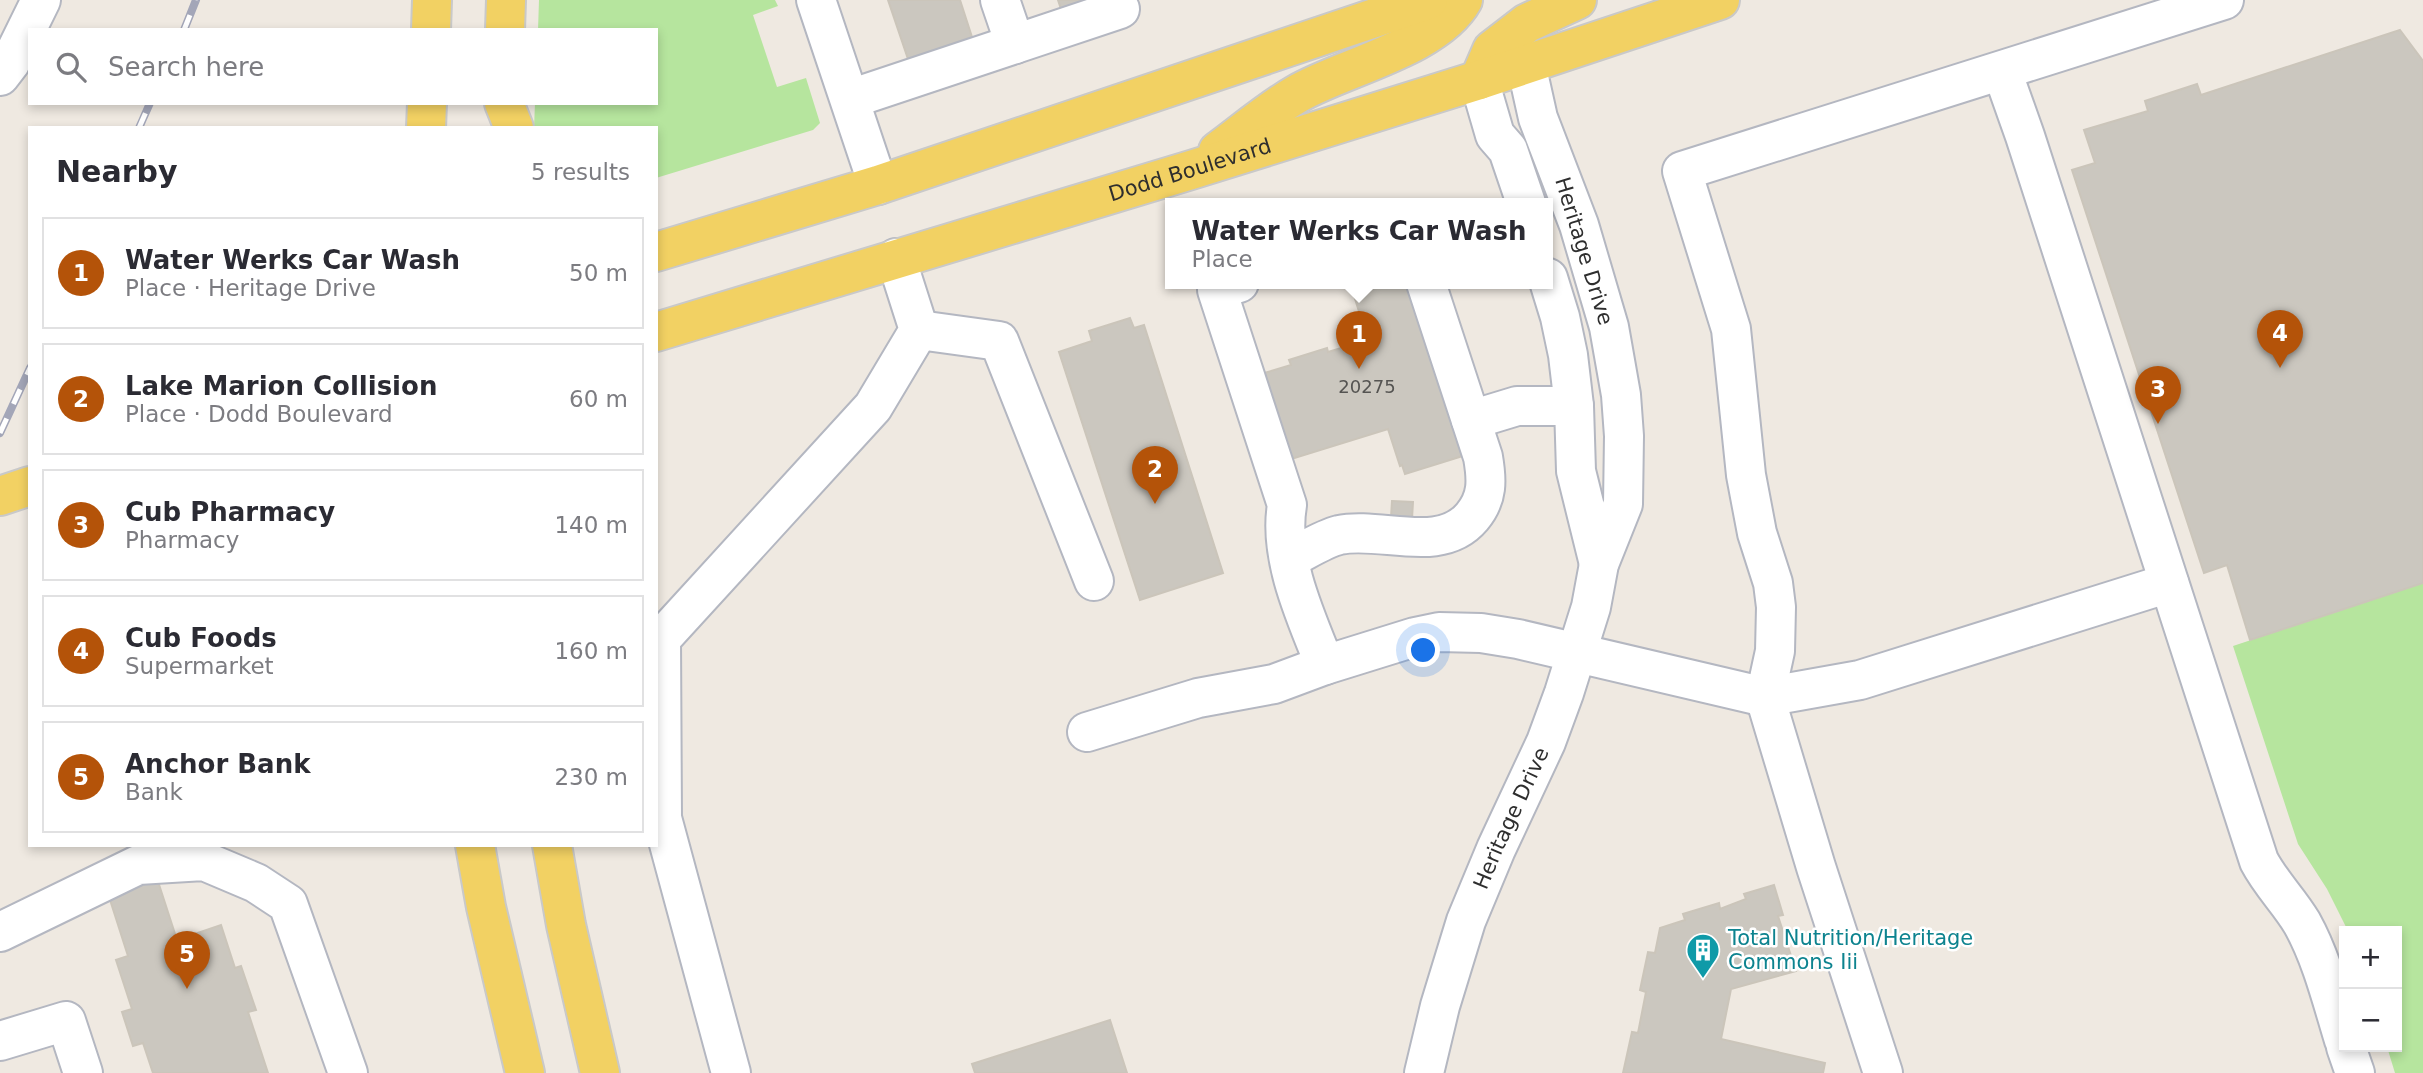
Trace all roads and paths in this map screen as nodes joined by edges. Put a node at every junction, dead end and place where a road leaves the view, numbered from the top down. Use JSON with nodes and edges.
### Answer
{"nodes":[{"id":1,"x":41,"y":0,"type":"edge"},
{"id":2,"x":432,"y":0,"type":"edge"},
{"id":3,"x":506,"y":0,"type":"edge"},
{"id":4,"x":816,"y":0,"type":"edge"},
{"id":5,"x":1000,"y":0,"type":"edge"},
{"id":6,"x":1463,"y":0,"type":"edge"},
{"id":7,"x":1577,"y":0,"type":"edge"},
{"id":8,"x":1720,"y":0,"type":"edge"},
{"id":9,"x":2224,"y":0,"type":"edge"},
{"id":10,"x":1422,"y":1,"type":"edge"},
{"id":11,"x":1120,"y":9,"type":"dead end"},
{"id":12,"x":430,"y":28,"type":"edge"},
{"id":13,"x":505,"y":28,"type":"edge"},
{"id":14,"x":1015,"y":44,"type":"junction"},
{"id":15,"x":1526,"y":64,"type":"junction"},
{"id":16,"x":2002,"y":71,"type":"junction"},
{"id":17,"x":0,"y":76,"type":"edge"},
{"id":18,"x":1479,"y":80,"type":"junction"},
{"id":19,"x":849,"y":99,"type":"junction"},
{"id":20,"x":427,"y":105,"type":"edge"},
{"id":21,"x":503,"y":105,"type":"edge"},
{"id":22,"x":504,"y":105,"type":"edge"},
{"id":23,"x":426,"y":126,"type":"edge"},
{"id":24,"x":502,"y":126,"type":"edge"},
{"id":25,"x":513,"y":126,"type":"edge"},
{"id":26,"x":1191,"y":170,"type":"junction"},
{"id":27,"x":878,"y":185,"type":"junction"},
{"id":28,"x":1524,"y":198,"type":"edge"},
{"id":29,"x":748,"y":223,"type":"junction"},
{"id":30,"x":658,"y":228,"type":"edge"},
{"id":31,"x":658,"y":251,"type":"edge"},
{"id":32,"x":896,"y":258,"type":"junction"},
{"id":33,"x":1220,"y":289,"type":"edge"},
{"id":34,"x":1428,"y":289,"type":"edge"},
{"id":35,"x":1551,"y":289,"type":"edge"},
{"id":36,"x":919,"y":330,"type":"junction"},
{"id":37,"x":658,"y":331,"type":"edge"},
{"id":38,"x":1574,"y":406,"type":"junction"},
{"id":39,"x":1471,"y":419,"type":"junction"},
{"id":40,"x":28,"y":487,"type":"edge"},
{"id":41,"x":0,"y":496,"type":"edge"},
{"id":42,"x":1290,"y":558,"type":"junction"},
{"id":43,"x":1599,"y":564,"type":"junction"},
{"id":44,"x":1094,"y":581,"type":"dead end"},
{"id":45,"x":2169,"y":583,"type":"junction"},
{"id":46,"x":1577,"y":652,"type":"junction"},
{"id":47,"x":1325,"y":665,"type":"junction"},
{"id":48,"x":1765,"y":697,"type":"junction"},
{"id":49,"x":1087,"y":733,"type":"dead end"},
{"id":50,"x":475,"y":847,"type":"edge"},
{"id":51,"x":552,"y":847,"type":"edge"},
{"id":52,"x":0,"y":932,"type":"edge"},
{"id":53,"x":2339,"y":1025,"type":"edge"},
{"id":54,"x":0,"y":1041,"type":"edge"},
{"id":55,"x":2348,"y":1052,"type":"edge"},
{"id":56,"x":83,"y":1073,"type":"edge"},
{"id":57,"x":348,"y":1073,"type":"edge"},
{"id":58,"x":525,"y":1073,"type":"edge"},
{"id":59,"x":600,"y":1073,"type":"edge"},
{"id":60,"x":731,"y":1073,"type":"edge"},
{"id":61,"x":1424,"y":1073,"type":"edge"},
{"id":62,"x":1883,"y":1073,"type":"edge"},
{"id":63,"x":2355,"y":1073,"type":"edge"}],
"edges":[{"from":1,"to":17,"type":"street"},
{"from":2,"to":12,"type":"main road"},
{"from":3,"to":13,"type":"main road"},
{"from":4,"to":19,"type":"street"},
{"from":5,"to":14,"type":"street"},
{"from":6,"to":26,"type":"main road"},
{"from":7,"to":18,"type":"main road"},
{"from":8,"to":15,"type":"main road","name":"Dodd Boulevard"},
{"from":9,"to":16,"type":"street"},
{"from":10,"to":27,"type":"main road"},
{"from":11,"to":14,"type":"street"},
{"from":14,"to":19,"type":"street"},
{"from":15,"to":18,"type":"main road","name":"Dodd Boulevard"},
{"from":15,"to":43,"type":"street","name":"Heritage Drive"},
{"from":16,"to":45,"type":"street"},
{"from":16,"to":48,"type":"street"},
{"from":18,"to":26,"type":"main road","name":"Dodd Boulevard"},
{"from":18,"to":28,"type":"street","name":"Heritage Drive"},
{"from":19,"to":27,"type":"street"},
{"from":20,"to":23,"type":"main road"},
{"from":21,"to":24,"type":"main road"},
{"from":22,"to":25,"type":"main road"},
{"from":26,"to":32,"type":"main road","name":"Dodd Boulevard"},
{"from":27,"to":29,"type":"main road"},
{"from":29,"to":30,"type":"main road"},
{"from":29,"to":31,"type":"main road"},
{"from":32,"to":36,"type":"street"},
{"from":32,"to":37,"type":"main road","name":"Dodd Boulevard"},
{"from":33,"to":42,"type":"street"},
{"from":34,"to":39,"type":"street"},
{"from":35,"to":38,"type":"street","name":"Heritage Drive"},
{"from":36,"to":44,"type":"street"},
{"from":36,"to":60,"type":"street"},
{"from":38,"to":39,"type":"street"},
{"from":38,"to":43,"type":"street","name":"Heritage Drive"},
{"from":39,"to":42,"type":"street"},
{"from":40,"to":41,"type":"main road"},
{"from":42,"to":47,"type":"street"},
{"from":43,"to":46,"type":"street","name":"Heritage Drive"},
{"from":45,"to":48,"type":"street"},
{"from":45,"to":53,"type":"street"},
{"from":46,"to":47,"type":"street"},
{"from":46,"to":48,"type":"street"},
{"from":46,"to":61,"type":"street","name":"Heritage Drive"},
{"from":47,"to":49,"type":"street"},
{"from":48,"to":62,"type":"street"},
{"from":50,"to":58,"type":"main road"},
{"from":51,"to":59,"type":"main road"},
{"from":52,"to":57,"type":"street"},
{"from":54,"to":56,"type":"street"},
{"from":55,"to":63,"type":"street"}]}
